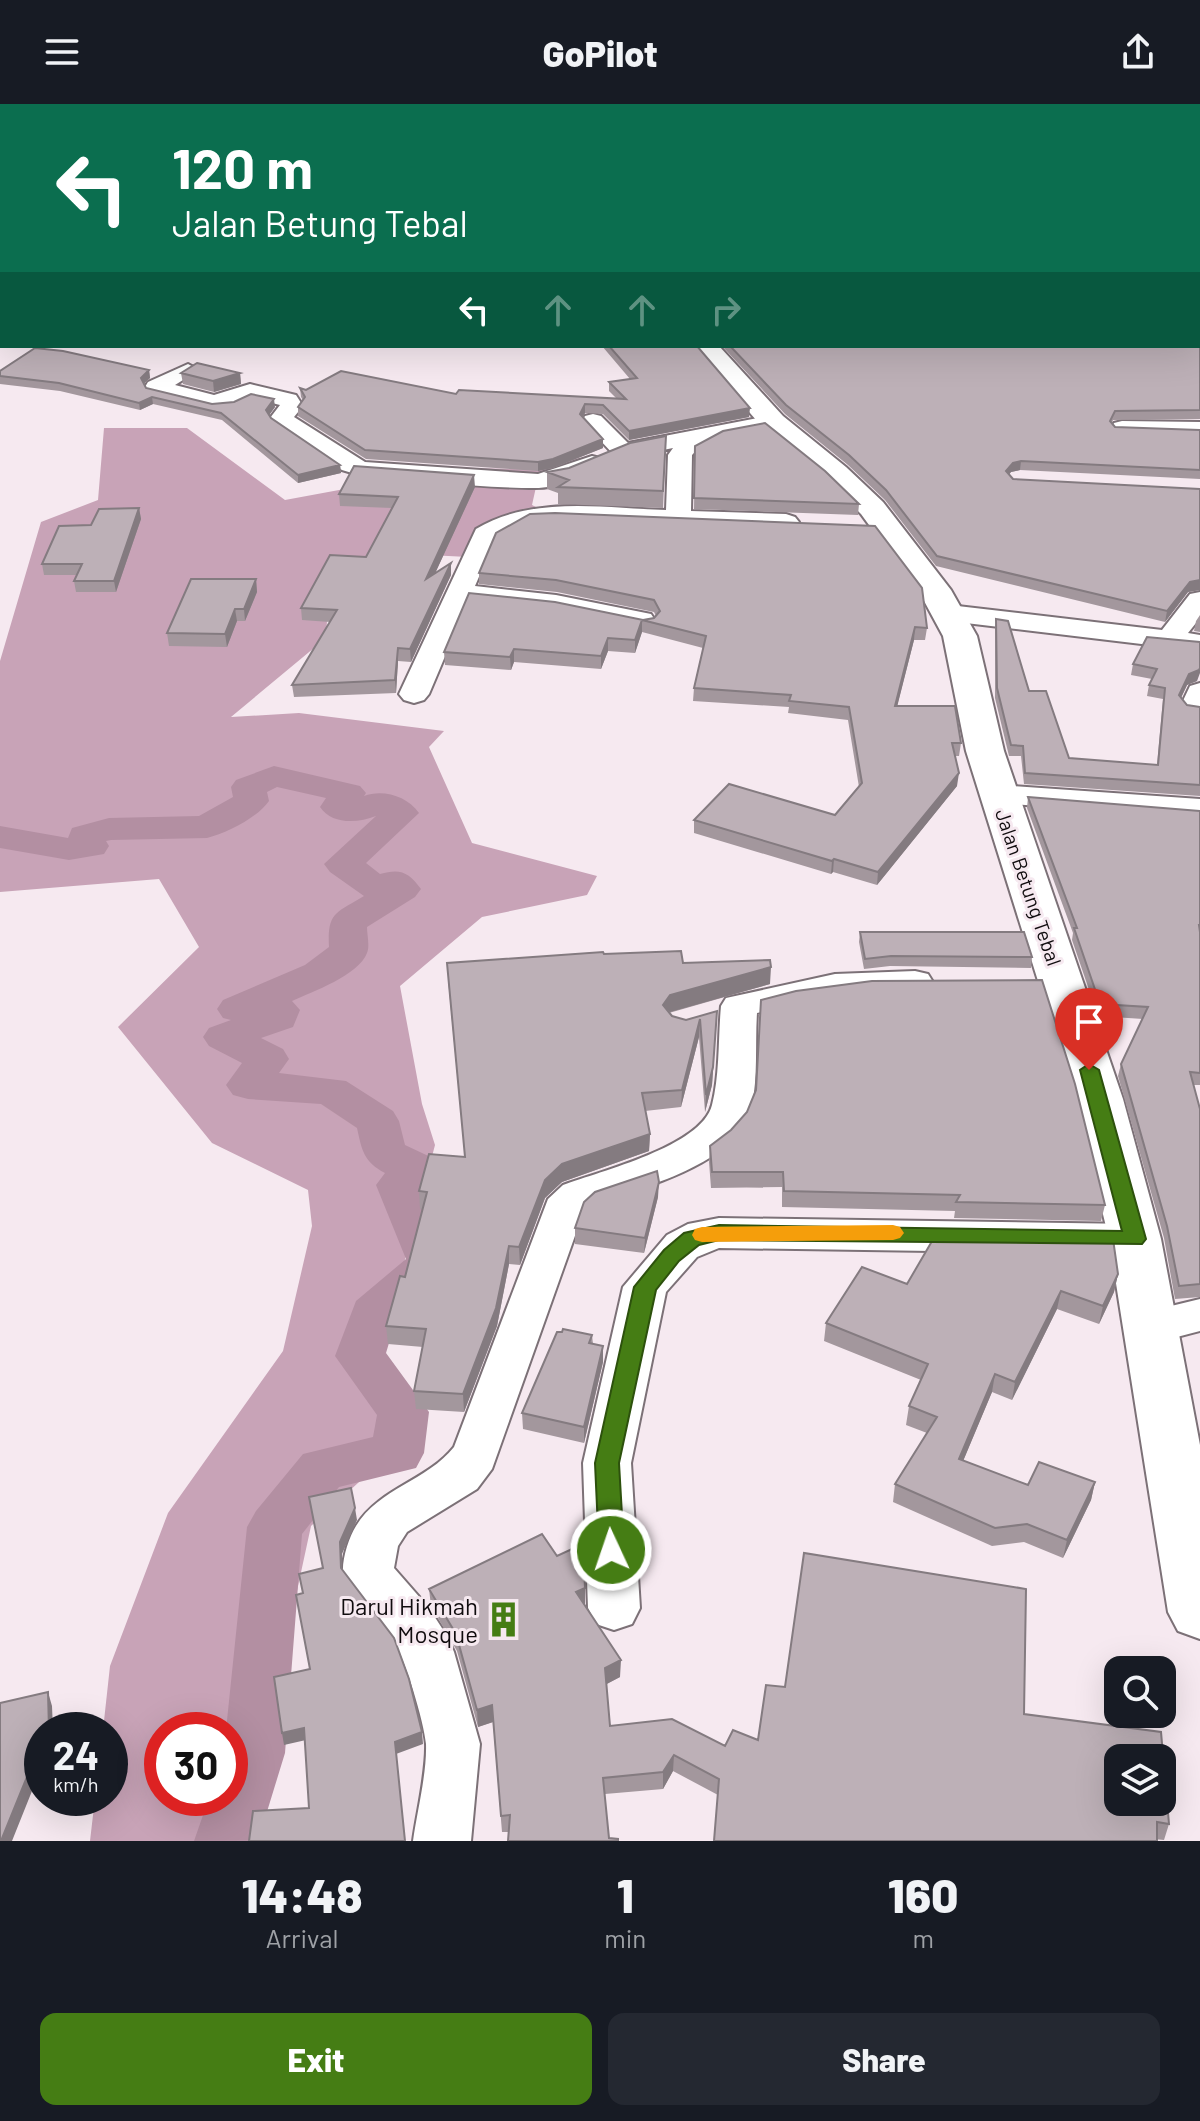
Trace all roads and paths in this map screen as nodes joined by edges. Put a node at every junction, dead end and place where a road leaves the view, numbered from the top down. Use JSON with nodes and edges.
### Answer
{"nodes":[{"id":1,"x":707,"y":348,"type":"edge"},
{"id":2,"x":188,"y":370,"type":"edge"},
{"id":3,"x":593,"y":421,"type":"edge"},
{"id":4,"x":773,"y":422,"type":"junction"},
{"id":5,"x":1122,"y":428,"type":"edge"},
{"id":6,"x":1200,"y":429,"type":"edge"},
{"id":7,"x":706,"y":437,"type":"junction"},
{"id":8,"x":623,"y":451,"type":"junction"},
{"id":9,"x":678,"y":517,"type":"junction"},
{"id":10,"x":813,"y":524,"type":"edge"},
{"id":11,"x":457,"y":593,"type":"junction"},
{"id":12,"x":1200,"y":600,"type":"edge"},
{"id":13,"x":949,"y":613,"type":"junction"},
{"id":14,"x":643,"y":621,"type":"edge"},
{"id":15,"x":1170,"y":638,"type":"junction"},
{"id":16,"x":1200,"y":643,"type":"edge"},
{"id":17,"x":414,"y":694,"type":"dead end"},
{"id":18,"x":998,"y":795,"type":"junction"},
{"id":19,"x":1200,"y":809,"type":"edge"},
{"id":20,"x":944,"y":982,"type":"edge"},
{"id":21,"x":739,"y":1006,"type":"junction"},
{"id":22,"x":699,"y":1018,"type":"edge"},
{"id":23,"x":1135,"y":1239,"type":"junction"},
{"id":24,"x":1200,"y":1315,"type":"edge"},
{"id":25,"x":1150,"y":1327,"type":"junction"},
{"id":26,"x":614,"y":1608,"type":"dead end"},
{"id":27,"x":1200,"y":1612,"type":"edge"},
{"id":28,"x":442,"y":1841,"type":"edge"}],
"edges":[{"from":1,"to":4,"type":"street","name":"Jalan Betung Tebal"},
{"from":2,"to":8,"type":"street"},
{"from":3,"to":8,"type":"street"},
{"from":4,"to":7,"type":"street"},
{"from":4,"to":13,"type":"street","name":"Jalan Betung Tebal"},
{"from":5,"to":6,"type":"street"},
{"from":7,"to":8,"type":"street"},
{"from":7,"to":9,"type":"street"},
{"from":9,"to":10,"type":"street"},
{"from":9,"to":11,"type":"street"},
{"from":11,"to":14,"type":"street"},
{"from":11,"to":17,"type":"street"},
{"from":12,"to":15,"type":"street"},
{"from":13,"to":15,"type":"street"},
{"from":13,"to":18,"type":"street","name":"Jalan Betung Tebal"},
{"from":15,"to":16,"type":"street"},
{"from":18,"to":19,"type":"street"},
{"from":18,"to":23,"type":"street","name":"Jalan Betung Tebal"},
{"from":20,"to":21,"type":"street"},
{"from":21,"to":22,"type":"street"},
{"from":21,"to":28,"type":"street"},
{"from":23,"to":25,"type":"street","name":"Jalan Betung Tebal"},
{"from":23,"to":26,"type":"street"},
{"from":24,"to":25,"type":"street"},
{"from":25,"to":27,"type":"street","name":"Jalan Betung Tebal"}]}
